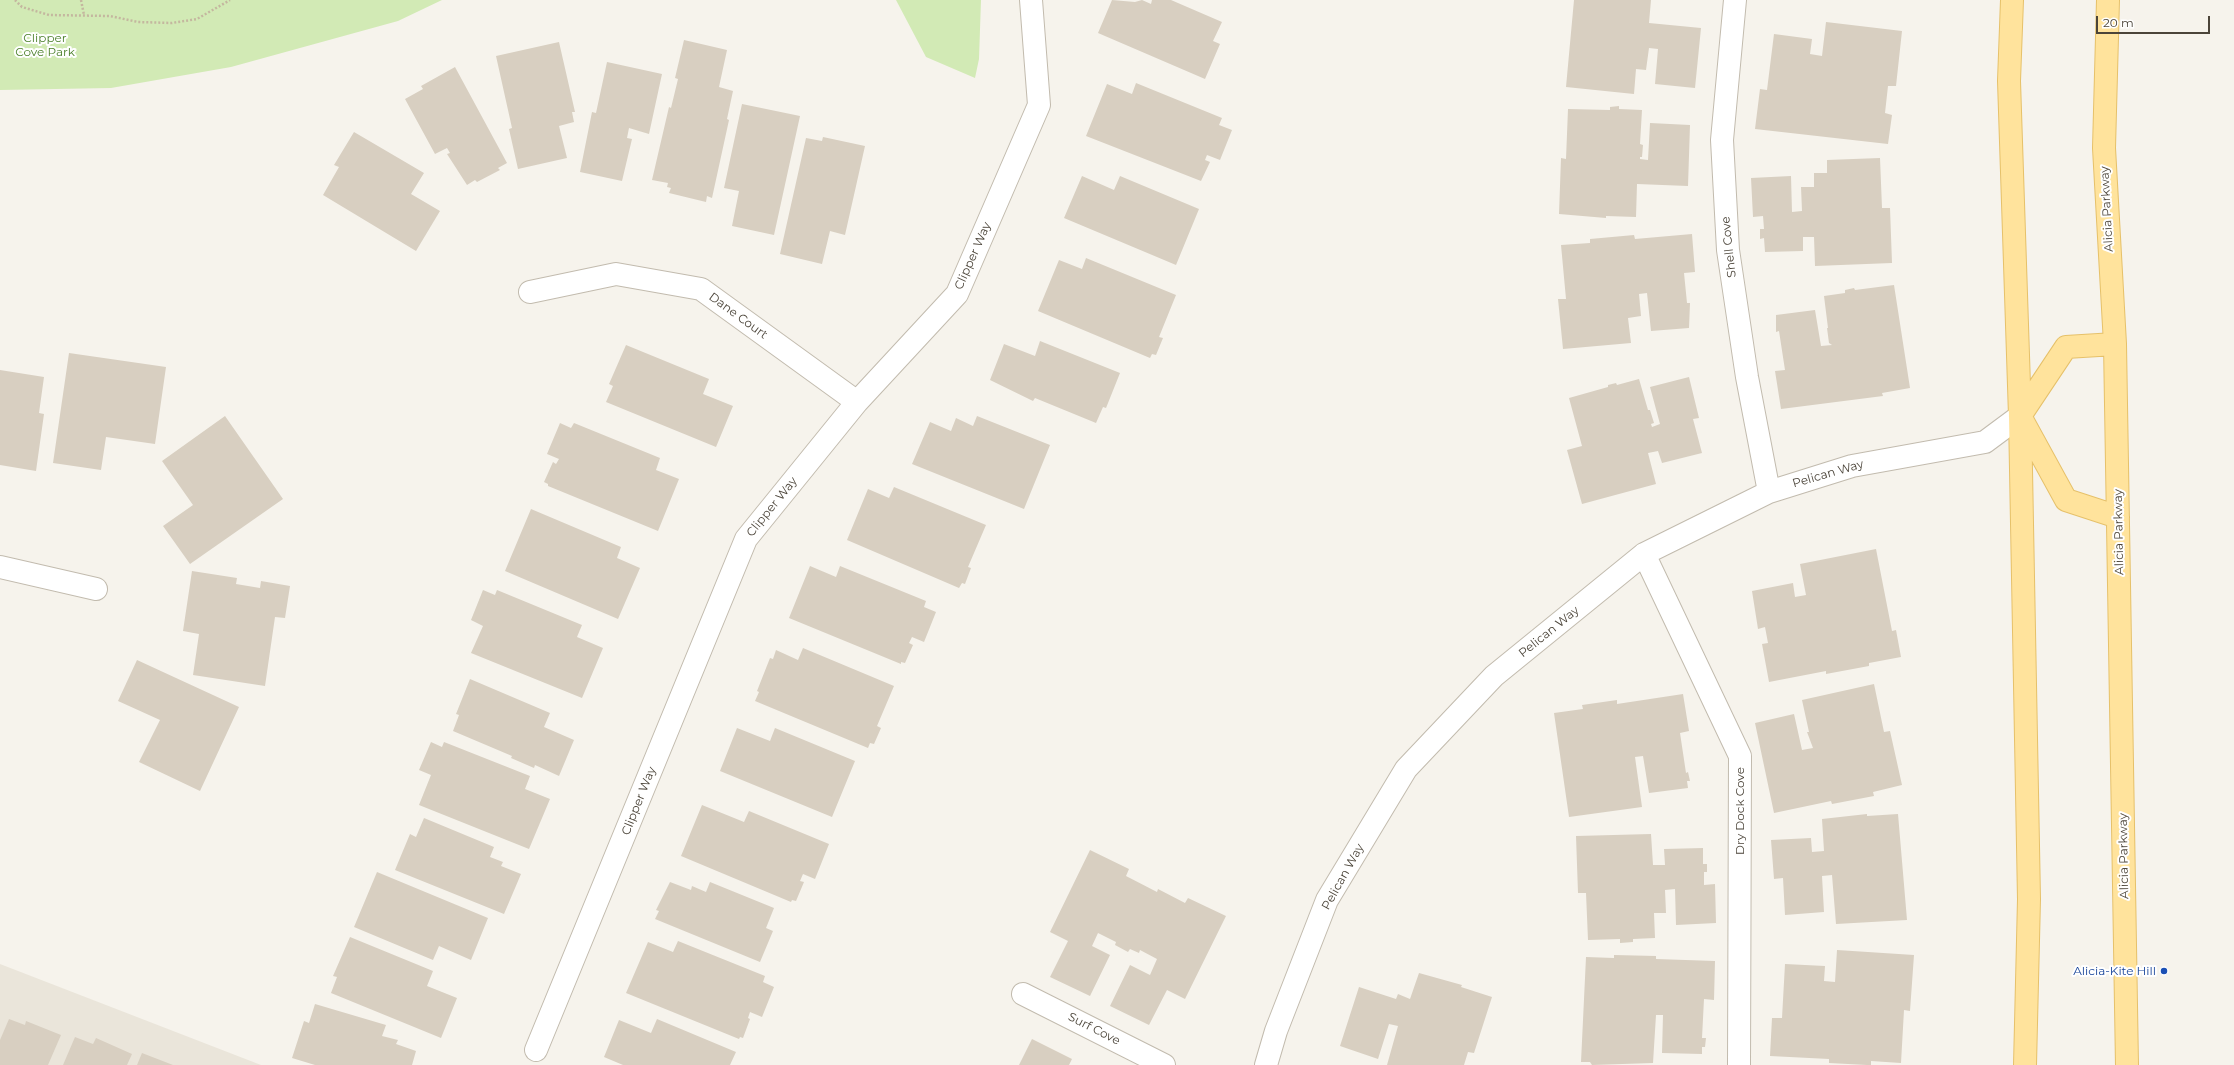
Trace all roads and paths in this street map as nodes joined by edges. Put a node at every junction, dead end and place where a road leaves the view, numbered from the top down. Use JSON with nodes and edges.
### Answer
{"nodes":[{"id":1,"x":15,"y":0,"type":"edge"},
{"id":2,"x":81,"y":0,"type":"edge"},
{"id":3,"x":230,"y":0,"type":"edge"},
{"id":4,"x":1031,"y":0,"type":"edge"},
{"id":5,"x":1735,"y":0,"type":"edge"},
{"id":6,"x":2012,"y":0,"type":"edge"},
{"id":7,"x":2108,"y":0,"type":"edge"},
{"id":8,"x":84,"y":15,"type":"junction"},
{"id":9,"x":530,"y":292,"type":"dead end"},
{"id":10,"x":2115,"y":344,"type":"junction"},
{"id":11,"x":857,"y":402,"type":"junction"},
{"id":12,"x":2020,"y":416,"type":"junction"},
{"id":13,"x":1769,"y":492,"type":"junction"},
{"id":14,"x":2118,"y":517,"type":"junction"},
{"id":15,"x":1644,"y":554,"type":"junction"},
{"id":16,"x":0,"y":567,"type":"edge"},
{"id":17,"x":96,"y":588,"type":"dead end"},
{"id":18,"x":1024,"y":994,"type":"dead end"},
{"id":19,"x":536,"y":1050,"type":"dead end"},
{"id":20,"x":1164,"y":1065,"type":"edge"},
{"id":21,"x":1266,"y":1065,"type":"edge"},
{"id":22,"x":1739,"y":1065,"type":"edge"},
{"id":23,"x":2025,"y":1065,"type":"edge"},
{"id":24,"x":2127,"y":1065,"type":"edge"}],
"edges":[{"from":1,"to":8,"type":"path"},
{"from":2,"to":8,"type":"path"},
{"from":3,"to":8,"type":"path"},
{"from":4,"to":11,"type":"street","name":"Clipper Way"},
{"from":5,"to":13,"type":"street","name":"Shell Cove"},
{"from":6,"to":12,"type":"main road"},
{"from":7,"to":10,"type":"main road","name":"Alicia Parkway"},
{"from":9,"to":11,"type":"street","name":"Dane Court"},
{"from":10,"to":12,"type":"main road"},
{"from":10,"to":14,"type":"main road","name":"Alicia Parkway"},
{"from":11,"to":19,"type":"street","name":"Clipper Way"},
{"from":12,"to":13,"type":"street","name":"Pelican Way"},
{"from":12,"to":14,"type":"main road"},
{"from":12,"to":23,"type":"main road"},
{"from":13,"to":15,"type":"street","name":"Pelican Way"},
{"from":14,"to":24,"type":"main road","name":"Alicia Parkway"},
{"from":15,"to":21,"type":"street","name":"Pelican Way"},
{"from":15,"to":22,"type":"street","name":"Dry Dock Cove"},
{"from":16,"to":17,"type":"street"},
{"from":18,"to":20,"type":"street","name":"Surf Cove"}]}
